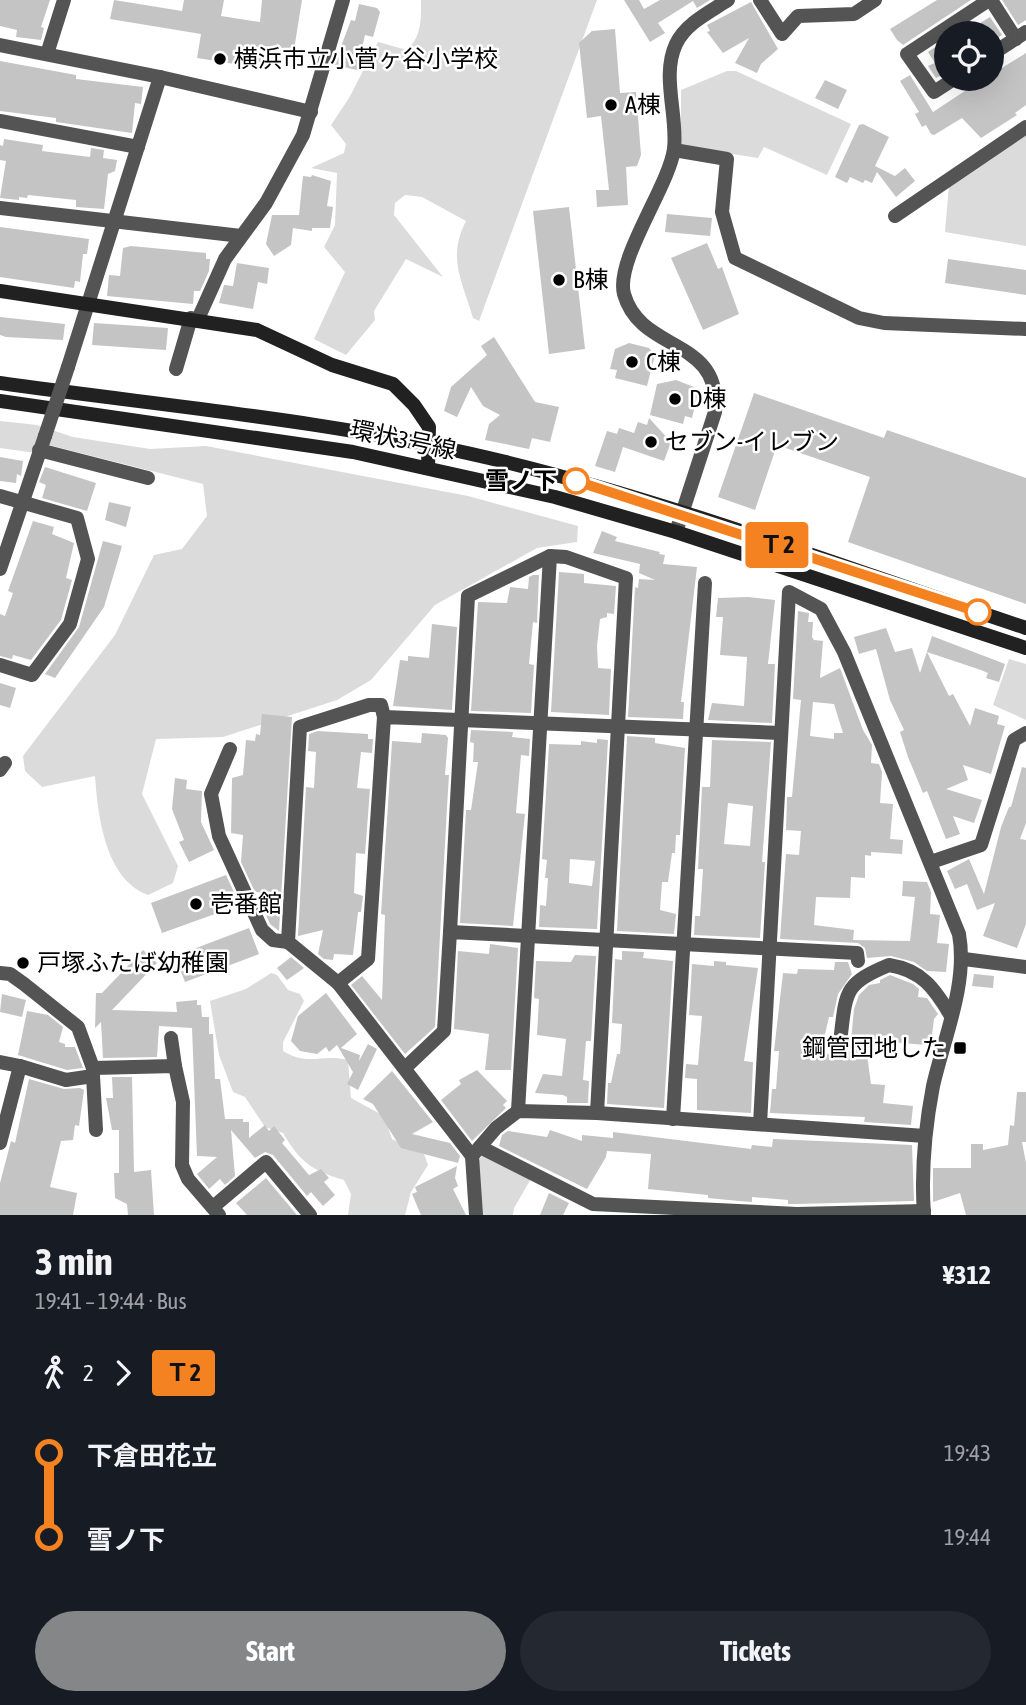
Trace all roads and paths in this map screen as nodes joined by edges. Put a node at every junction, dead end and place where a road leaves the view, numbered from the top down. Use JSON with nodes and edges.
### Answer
{"nodes":[{"id":1,"x":64,"y":0,"type":"edge"},
{"id":2,"x":343,"y":0,"type":"edge"},
{"id":3,"x":728,"y":0,"type":"edge"},
{"id":4,"x":760,"y":0,"type":"edge"},
{"id":5,"x":874,"y":0,"type":"edge"},
{"id":6,"x":990,"y":0,"type":"edge"},
{"id":7,"x":958,"y":21,"type":"edge"},
{"id":8,"x":934,"y":36,"type":"edge"},
{"id":9,"x":1021,"y":36,"type":"edge"},
{"id":10,"x":0,"y":45,"type":"edge"},
{"id":11,"x":1004,"y":47,"type":"edge"},
{"id":12,"x":47,"y":54,"type":"junction"},
{"id":13,"x":160,"y":77,"type":"junction"},
{"id":14,"x":936,"y":91,"type":"edge"},
{"id":15,"x":311,"y":112,"type":"junction"},
{"id":16,"x":0,"y":121,"type":"edge"},
{"id":17,"x":1026,"y":127,"type":"edge"},
{"id":18,"x":138,"y":147,"type":"junction"},
{"id":19,"x":674,"y":150,"type":"junction"},
{"id":20,"x":0,"y":208,"type":"edge"},
{"id":21,"x":895,"y":216,"type":"dead end"},
{"id":22,"x":113,"y":223,"type":"junction"},
{"id":23,"x":241,"y":236,"type":"junction"},
{"id":24,"x":0,"y":290,"type":"edge"},
{"id":25,"x":86,"y":304,"type":"junction"},
{"id":26,"x":194,"y":319,"type":"junction"},
{"id":27,"x":1026,"y":329,"type":"edge"},
{"id":28,"x":176,"y":369,"type":"dead end"},
{"id":29,"x":0,"y":383,"type":"edge"},
{"id":30,"x":0,"y":401,"type":"edge"},
{"id":31,"x":42,"y":443,"type":"junction"},
{"id":32,"x":429,"y":444,"type":"junction"},
{"id":33,"x":428,"y":468,"type":"junction"},
{"id":34,"x":148,"y":478,"type":"dead end"},
{"id":35,"x":0,"y":496,"type":"edge"},
{"id":36,"x":22,"y":500,"type":"junction"},
{"id":37,"x":684,"y":514,"type":"junction"},
{"id":38,"x":676,"y":532,"type":"junction"},
{"id":39,"x":550,"y":556,"type":"junction"},
{"id":40,"x":0,"y":569,"type":"edge"},
{"id":41,"x":705,"y":583,"type":"dead end"},
{"id":42,"x":1026,"y":628,"type":"edge"},
{"id":43,"x":1026,"y":648,"type":"edge"},
{"id":44,"x":0,"y":665,"type":"edge"},
{"id":45,"x":384,"y":717,"type":"junction"},
{"id":46,"x":462,"y":718,"type":"junction"},
{"id":47,"x":540,"y":721,"type":"junction"},
{"id":48,"x":618,"y":726,"type":"junction"},
{"id":49,"x":696,"y":730,"type":"junction"},
{"id":50,"x":780,"y":733,"type":"junction"},
{"id":51,"x":1026,"y":733,"type":"edge"},
{"id":52,"x":230,"y":749,"type":"dead end"},
{"id":53,"x":932,"y":862,"type":"junction"},
{"id":54,"x":450,"y":932,"type":"junction"},
{"id":55,"x":528,"y":938,"type":"junction"},
{"id":56,"x":288,"y":942,"type":"junction"},
{"id":57,"x":607,"y":942,"type":"junction"},
{"id":58,"x":683,"y":946,"type":"junction"},
{"id":59,"x":769,"y":949,"type":"junction"},
{"id":60,"x":964,"y":959,"type":"junction"},
{"id":61,"x":858,"y":961,"type":"dead end"},
{"id":62,"x":1025,"y":965,"type":"edge"},
{"id":63,"x":0,"y":973,"type":"edge"},
{"id":64,"x":338,"y":983,"type":"junction"},
{"id":65,"x":951,"y":1016,"type":"junction"},
{"id":66,"x":841,"y":1034,"type":"dead end"},
{"id":67,"x":171,"y":1038,"type":"dead end"},
{"id":68,"x":0,"y":1062,"type":"edge"},
{"id":69,"x":20,"y":1066,"type":"junction"},
{"id":70,"x":175,"y":1066,"type":"junction"},
{"id":71,"x":405,"y":1068,"type":"junction"},
{"id":72,"x":93,"y":1072,"type":"junction"},
{"id":73,"x":518,"y":1111,"type":"junction"},
{"id":74,"x":597,"y":1114,"type":"junction"},
{"id":75,"x":673,"y":1119,"type":"junction"},
{"id":76,"x":760,"y":1124,"type":"junction"},
{"id":77,"x":96,"y":1130,"type":"dead end"},
{"id":78,"x":925,"y":1136,"type":"junction"},
{"id":79,"x":0,"y":1143,"type":"edge"},
{"id":80,"x":476,"y":1152,"type":"junction"},
{"id":81,"x":216,"y":1211,"type":"edge"},
{"id":82,"x":924,"y":1213,"type":"edge"},
{"id":83,"x":310,"y":1215,"type":"edge"},
{"id":84,"x":476,"y":1215,"type":"edge"}],
"edges":[{"from":1,"to":12,"type":"street"},
{"from":2,"to":15,"type":"street"},
{"from":3,"to":19,"type":"street"},
{"from":4,"to":5,"type":"street"},
{"from":6,"to":7,"type":"street"},
{"from":6,"to":9,"type":"street"},
{"from":8,"to":14,"type":"street"},
{"from":9,"to":11,"type":"street"},
{"from":10,"to":12,"type":"street"},
{"from":12,"to":13,"type":"street"},
{"from":13,"to":15,"type":"street"},
{"from":13,"to":18,"type":"street"},
{"from":15,"to":23,"type":"street"},
{"from":16,"to":18,"type":"street"},
{"from":17,"to":21,"type":"street"},
{"from":18,"to":22,"type":"street"},
{"from":19,"to":27,"type":"street"},
{"from":19,"to":37,"type":"street"},
{"from":20,"to":22,"type":"street"},
{"from":22,"to":23,"type":"street"},
{"from":22,"to":25,"type":"street"},
{"from":23,"to":26,"type":"street"},
{"from":24,"to":25,"type":"street"},
{"from":25,"to":26,"type":"street"},
{"from":25,"to":31,"type":"street","bridge":true},
{"from":26,"to":28,"type":"street"},
{"from":26,"to":32,"type":"street"},
{"from":29,"to":32,"type":"street","name":"環状3号線"},
{"from":30,"to":33,"type":"street","name":"環状3号線"},
{"from":31,"to":34,"type":"street"},
{"from":31,"to":36,"type":"street"},
{"from":32,"to":33,"type":"street"},
{"from":32,"to":37,"type":"street","name":"環状3号線"},
{"from":33,"to":38,"type":"street","name":"環状3号線"},
{"from":35,"to":36,"type":"street"},
{"from":36,"to":40,"type":"street"},
{"from":36,"to":44,"type":"street"},
{"from":37,"to":38,"type":"street"},
{"from":37,"to":42,"type":"street","name":"環状3号線"},
{"from":38,"to":43,"type":"street","name":"環状3号線"},
{"from":39,"to":46,"type":"street"},
{"from":39,"to":47,"type":"street"},
{"from":39,"to":48,"type":"street"},
{"from":41,"to":49,"type":"street"},
{"from":45,"to":46,"type":"street"},
{"from":45,"to":56,"type":"street"},
{"from":45,"to":64,"type":"street"},
{"from":46,"to":47,"type":"street"},
{"from":46,"to":54,"type":"street"},
{"from":47,"to":48,"type":"street"},
{"from":47,"to":55,"type":"street"},
{"from":48,"to":49,"type":"street"},
{"from":48,"to":57,"type":"street"},
{"from":49,"to":50,"type":"street"},
{"from":49,"to":58,"type":"street"},
{"from":50,"to":53,"type":"street"},
{"from":50,"to":59,"type":"street"},
{"from":51,"to":53,"type":"street"},
{"from":52,"to":56,"type":"street"},
{"from":53,"to":60,"type":"street"},
{"from":54,"to":55,"type":"street"},
{"from":54,"to":71,"type":"street"},
{"from":55,"to":57,"type":"street"},
{"from":55,"to":73,"type":"street"},
{"from":56,"to":64,"type":"street"},
{"from":57,"to":58,"type":"street"},
{"from":57,"to":74,"type":"street"},
{"from":58,"to":59,"type":"street"},
{"from":58,"to":75,"type":"street"},
{"from":59,"to":61,"type":"street"},
{"from":59,"to":76,"type":"street"},
{"from":60,"to":62,"type":"street"},
{"from":60,"to":65,"type":"street"},
{"from":63,"to":72,"type":"street"},
{"from":64,"to":71,"type":"street"},
{"from":65,"to":66,"type":"street"},
{"from":65,"to":78,"type":"street"},
{"from":67,"to":70,"type":"street"},
{"from":68,"to":69,"type":"street"},
{"from":69,"to":72,"type":"street"},
{"from":69,"to":79,"type":"street"},
{"from":70,"to":72,"type":"street"},
{"from":70,"to":81,"type":"street"},
{"from":71,"to":80,"type":"street"},
{"from":72,"to":77,"type":"street"},
{"from":73,"to":74,"type":"street"},
{"from":73,"to":80,"type":"street"},
{"from":74,"to":75,"type":"street"},
{"from":75,"to":76,"type":"street"},
{"from":76,"to":78,"type":"street"},
{"from":78,"to":82,"type":"street"},
{"from":80,"to":82,"type":"street"},
{"from":80,"to":84,"type":"street"},
{"from":81,"to":83,"type":"street"}]}
